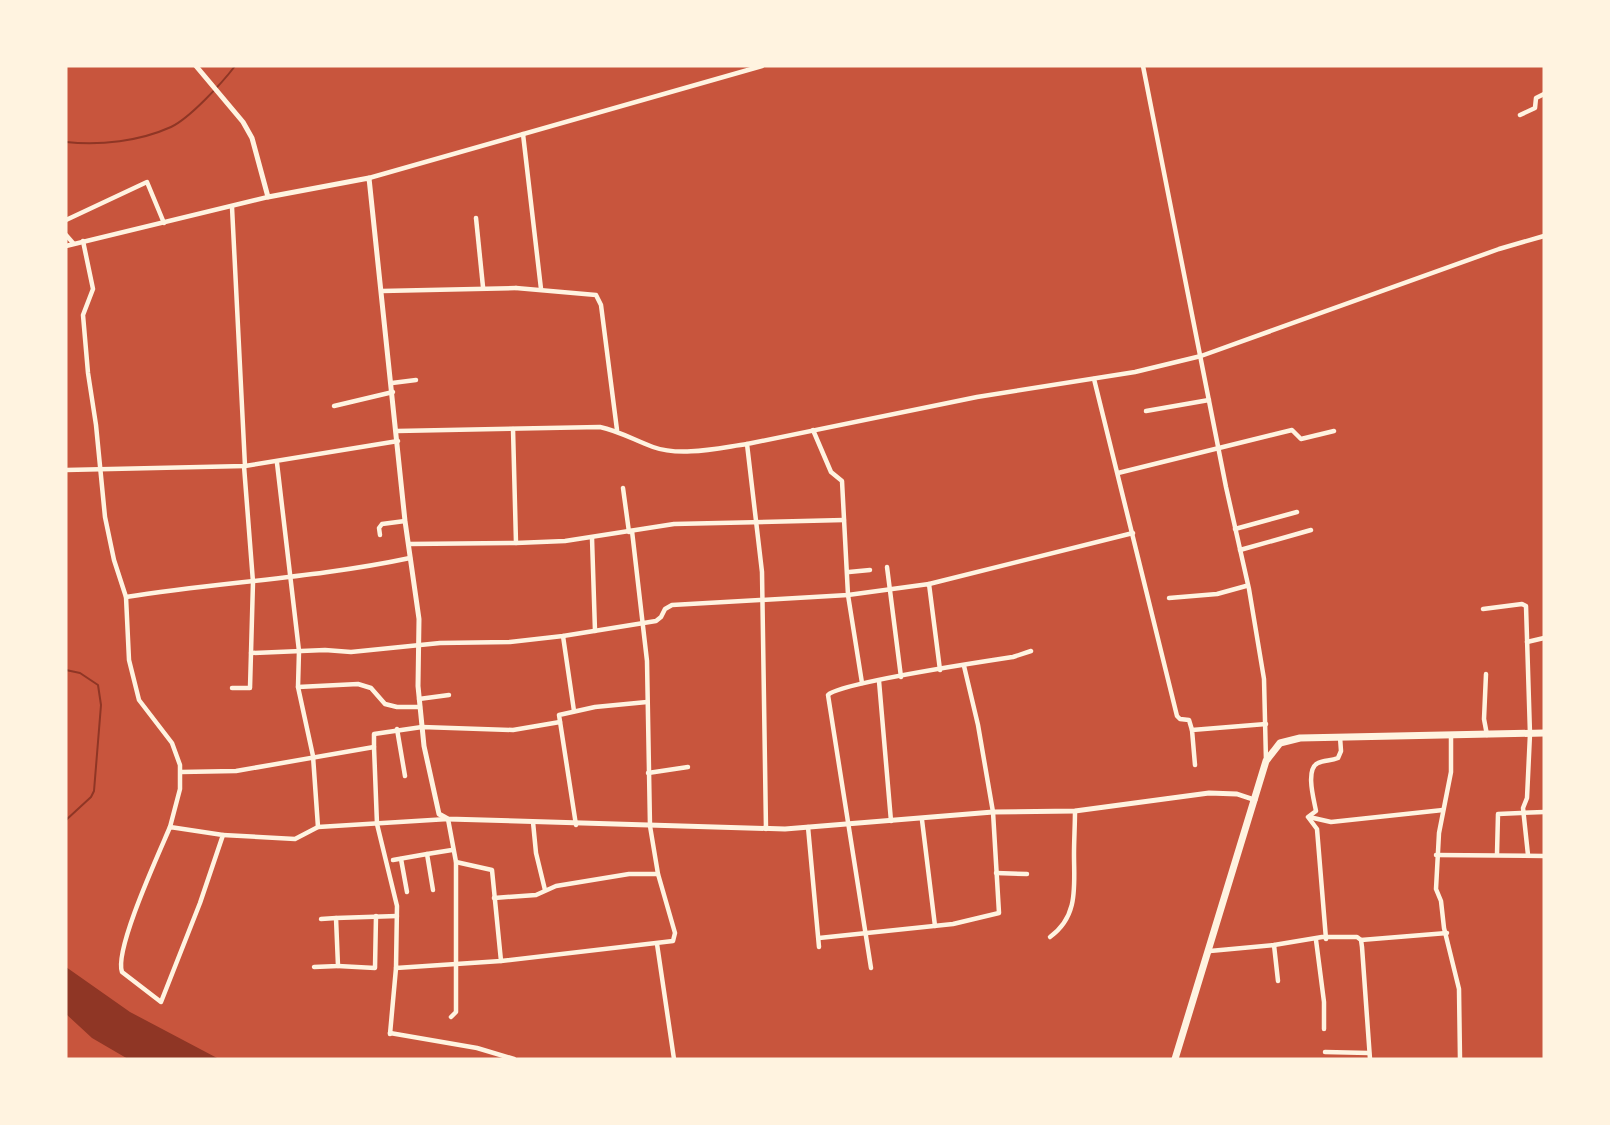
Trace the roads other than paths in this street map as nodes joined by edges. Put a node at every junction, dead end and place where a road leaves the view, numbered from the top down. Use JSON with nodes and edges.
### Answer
{"nodes":[{"id":1,"x":196,"y":66,"type":"edge"},
{"id":2,"x":762,"y":66,"type":"edge"},
{"id":3,"x":1143,"y":66,"type":"edge"},
{"id":4,"x":1544,"y":94,"type":"edge"},
{"id":5,"x":1520,"y":115,"type":"dead end"},
{"id":6,"x":523,"y":134,"type":"junction"},
{"id":7,"x":369,"y":178,"type":"junction"},
{"id":8,"x":268,"y":196,"type":"junction"},
{"id":9,"x":232,"y":207,"type":"junction"},
{"id":10,"x":476,"y":218,"type":"dead end"},
{"id":11,"x":66,"y":220,"type":"edge"},
{"id":12,"x":164,"y":223,"type":"junction"},
{"id":13,"x":66,"y":235,"type":"edge"},
{"id":14,"x":1544,"y":236,"type":"edge"},
{"id":15,"x":83,"y":241,"type":"junction"},
{"id":16,"x":73,"y":243,"type":"junction"},
{"id":17,"x":66,"y":246,"type":"edge"},
{"id":18,"x":483,"y":287,"type":"junction"},
{"id":19,"x":541,"y":289,"type":"junction"},
{"id":20,"x":382,"y":291,"type":"junction"},
{"id":21,"x":1201,"y":357,"type":"junction"},
{"id":22,"x":1094,"y":379,"type":"junction"},
{"id":23,"x":416,"y":380,"type":"dead end"},
{"id":24,"x":392,"y":383,"type":"junction"},
{"id":25,"x":393,"y":393,"type":"junction"},
{"id":26,"x":1209,"y":400,"type":"junction"},
{"id":27,"x":334,"y":406,"type":"dead end"},
{"id":28,"x":1146,"y":411,"type":"dead end"},
{"id":29,"x":513,"y":429,"type":"junction"},
{"id":30,"x":617,"y":430,"type":"junction"},
{"id":31,"x":813,"y":430,"type":"junction"},
{"id":32,"x":397,"y":431,"type":"junction"},
{"id":33,"x":1334,"y":431,"type":"dead end"},
{"id":34,"x":398,"y":441,"type":"junction"},
{"id":35,"x":747,"y":444,"type":"junction"},
{"id":36,"x":1218,"y":447,"type":"junction"},
{"id":37,"x":277,"y":463,"type":"junction"},
{"id":38,"x":245,"y":466,"type":"junction"},
{"id":39,"x":101,"y":470,"type":"junction"},
{"id":40,"x":66,"y":471,"type":"edge"},
{"id":41,"x":1118,"y":473,"type":"junction"},
{"id":42,"x":622,"y":488,"type":"dead end"},
{"id":43,"x":1297,"y":512,"type":"dead end"},
{"id":44,"x":844,"y":520,"type":"junction"},
{"id":45,"x":405,"y":521,"type":"junction"},
{"id":46,"x":758,"y":523,"type":"junction"},
{"id":47,"x":1236,"y":529,"type":"junction"},
{"id":48,"x":1311,"y":530,"type":"dead end"},
{"id":49,"x":630,"y":531,"type":"junction"},
{"id":50,"x":1133,"y":533,"type":"junction"},
{"id":51,"x":380,"y":535,"type":"dead end"},
{"id":52,"x":592,"y":538,"type":"junction"},
{"id":53,"x":516,"y":543,"type":"junction"},
{"id":54,"x":409,"y":544,"type":"junction"},
{"id":55,"x":1240,"y":550,"type":"junction"},
{"id":56,"x":410,"y":558,"type":"junction"},
{"id":57,"x":886,"y":567,"type":"dead end"},
{"id":58,"x":870,"y":570,"type":"dead end"},
{"id":59,"x":849,"y":573,"type":"junction"},
{"id":60,"x":292,"y":578,"type":"junction"},
{"id":61,"x":253,"y":582,"type":"junction"},
{"id":62,"x":929,"y":584,"type":"junction"},
{"id":63,"x":1246,"y":586,"type":"junction"},
{"id":64,"x":888,"y":591,"type":"junction"},
{"id":65,"x":849,"y":595,"type":"junction"},
{"id":66,"x":126,"y":597,"type":"junction"},
{"id":67,"x":1169,"y":598,"type":"dead end"},
{"id":68,"x":761,"y":600,"type":"junction"},
{"id":69,"x":1483,"y":609,"type":"dead end"},
{"id":70,"x":642,"y":623,"type":"junction"},
{"id":71,"x":594,"y":631,"type":"junction"},
{"id":72,"x":563,"y":636,"type":"junction"},
{"id":73,"x":1544,"y":638,"type":"edge"},
{"id":74,"x":1527,"y":642,"type":"junction"},
{"id":75,"x":418,"y":647,"type":"junction"},
{"id":76,"x":299,"y":651,"type":"junction"},
{"id":77,"x":1031,"y":651,"type":"dead end"},
{"id":78,"x":251,"y":653,"type":"junction"},
{"id":79,"x":964,"y":666,"type":"junction"},
{"id":80,"x":940,"y":670,"type":"junction"},
{"id":81,"x":1486,"y":674,"type":"dead end"},
{"id":82,"x":901,"y":677,"type":"junction"},
{"id":83,"x":879,"y":681,"type":"junction"},
{"id":84,"x":862,"y":683,"type":"junction"},
{"id":85,"x":298,"y":687,"type":"junction"},
{"id":86,"x":232,"y":688,"type":"dead end"},
{"id":87,"x":449,"y":695,"type":"dead end"},
{"id":88,"x":419,"y":699,"type":"junction"},
{"id":89,"x":647,"y":702,"type":"junction"},
{"id":90,"x":420,"y":706,"type":"junction"},
{"id":91,"x":574,"y":711,"type":"junction"},
{"id":92,"x":560,"y":722,"type":"junction"},
{"id":93,"x":1266,"y":724,"type":"junction"},
{"id":94,"x":422,"y":727,"type":"junction"},
{"id":95,"x":397,"y":729,"type":"junction"},
{"id":96,"x":1192,"y":730,"type":"junction"},
{"id":97,"x":1544,"y":733,"type":"edge"},
{"id":98,"x":1530,"y":734,"type":"junction"},
{"id":99,"x":1451,"y":735,"type":"junction"},
{"id":100,"x":1487,"y":735,"type":"junction"},
{"id":101,"x":1340,"y":737,"type":"junction"},
{"id":102,"x":374,"y":747,"type":"junction"},
{"id":103,"x":314,"y":756,"type":"junction"},
{"id":104,"x":1266,"y":761,"type":"junction"},
{"id":105,"x":1196,"y":765,"type":"dead end"},
{"id":106,"x":688,"y":767,"type":"dead end"},
{"id":107,"x":181,"y":772,"type":"junction"},
{"id":108,"x":648,"y":773,"type":"junction"},
{"id":109,"x":405,"y":776,"type":"dead end"},
{"id":110,"x":1255,"y":800,"type":"junction"},
{"id":111,"x":1443,"y":810,"type":"junction"},
{"id":112,"x":1075,"y":811,"type":"junction"},
{"id":113,"x":993,"y":812,"type":"junction"},
{"id":114,"x":1544,"y":812,"type":"edge"},
{"id":115,"x":1525,"y":813,"type":"junction"},
{"id":116,"x":1308,"y":817,"type":"junction"},
{"id":117,"x":448,"y":819,"type":"junction"},
{"id":118,"x":922,"y":820,"type":"junction"},
{"id":119,"x":891,"y":821,"type":"junction"},
{"id":120,"x":533,"y":822,"type":"junction"},
{"id":121,"x":377,"y":824,"type":"junction"},
{"id":122,"x":850,"y":824,"type":"junction"},
{"id":123,"x":576,"y":825,"type":"junction"},
{"id":124,"x":318,"y":826,"type":"junction"},
{"id":125,"x":650,"y":826,"type":"junction"},
{"id":126,"x":170,"y":827,"type":"junction"},
{"id":127,"x":808,"y":827,"type":"junction"},
{"id":128,"x":766,"y":829,"type":"junction"},
{"id":129,"x":223,"y":835,"type":"junction"},
{"id":130,"x":452,"y":850,"type":"junction"},
{"id":131,"x":427,"y":854,"type":"junction"},
{"id":132,"x":1497,"y":854,"type":"junction"},
{"id":133,"x":1436,"y":855,"type":"junction"},
{"id":134,"x":1528,"y":855,"type":"junction"},
{"id":135,"x":1544,"y":856,"type":"edge"},
{"id":136,"x":401,"y":859,"type":"junction"},
{"id":137,"x":393,"y":860,"type":"dead end"},
{"id":138,"x":456,"y":862,"type":"junction"},
{"id":139,"x":996,"y":873,"type":"junction"},
{"id":140,"x":658,"y":874,"type":"junction"},
{"id":141,"x":1027,"y":874,"type":"dead end"},
{"id":142,"x":433,"y":890,"type":"dead end"},
{"id":143,"x":545,"y":890,"type":"junction"},
{"id":144,"x":407,"y":892,"type":"dead end"},
{"id":145,"x":494,"y":898,"type":"junction"},
{"id":146,"x":376,"y":916,"type":"junction"},
{"id":147,"x":397,"y":916,"type":"junction"},
{"id":148,"x":336,"y":918,"type":"junction"},
{"id":149,"x":321,"y":919,"type":"dead end"},
{"id":150,"x":935,"y":926,"type":"junction"},
{"id":151,"x":864,"y":933,"type":"junction"},
{"id":152,"x":1447,"y":933,"type":"junction"},
{"id":153,"x":1050,"y":937,"type":"dead end"},
{"id":154,"x":819,"y":938,"type":"junction"},
{"id":155,"x":1326,"y":939,"type":"junction"},
{"id":156,"x":1316,"y":940,"type":"junction"},
{"id":157,"x":1361,"y":940,"type":"junction"},
{"id":158,"x":657,"y":944,"type":"junction"},
{"id":159,"x":1274,"y":945,"type":"junction"},
{"id":160,"x":819,"y":947,"type":"dead end"},
{"id":161,"x":1210,"y":951,"type":"junction"},
{"id":162,"x":501,"y":961,"type":"junction"},
{"id":163,"x":454,"y":964,"type":"junction"},
{"id":164,"x":338,"y":966,"type":"junction"},
{"id":165,"x":314,"y":967,"type":"dead end"},
{"id":166,"x":396,"y":968,"type":"junction"},
{"id":167,"x":871,"y":968,"type":"dead end"},
{"id":168,"x":1278,"y":981,"type":"dead end"},
{"id":169,"x":451,"y":1017,"type":"dead end"},
{"id":170,"x":1324,"y":1029,"type":"dead end"},
{"id":171,"x":1325,"y":1052,"type":"dead end"},
{"id":172,"x":1369,"y":1053,"type":"junction"},
{"id":173,"x":514,"y":1059,"type":"edge"},
{"id":174,"x":674,"y":1059,"type":"edge"},
{"id":175,"x":1175,"y":1059,"type":"edge"},
{"id":176,"x":1370,"y":1059,"type":"edge"},
{"id":177,"x":1460,"y":1059,"type":"edge"}],
"edges":[{"from":1,"to":8,"type":"street"},
{"from":2,"to":6,"type":"street"},
{"from":3,"to":21,"type":"street"},
{"from":4,"to":5,"type":"street"},
{"from":6,"to":7,"type":"street"},
{"from":6,"to":19,"type":"street"},
{"from":7,"to":8,"type":"street"},
{"from":7,"to":20,"type":"street"},
{"from":8,"to":9,"type":"street"},
{"from":9,"to":12,"type":"street"},
{"from":9,"to":38,"type":"street"},
{"from":10,"to":18,"type":"street"},
{"from":11,"to":12,"type":"street"},
{"from":12,"to":15,"type":"street"},
{"from":13,"to":16,"type":"street"},
{"from":14,"to":21,"type":"street"},
{"from":15,"to":16,"type":"street"},
{"from":15,"to":39,"type":"street"},
{"from":16,"to":17,"type":"street"},
{"from":18,"to":19,"type":"street"},
{"from":18,"to":20,"type":"street"},
{"from":19,"to":30,"type":"street"},
{"from":20,"to":24,"type":"street"},
{"from":21,"to":22,"type":"street"},
{"from":21,"to":26,"type":"street"},
{"from":22,"to":31,"type":"street"},
{"from":22,"to":41,"type":"street"},
{"from":23,"to":24,"type":"street"},
{"from":24,"to":25,"type":"street"},
{"from":25,"to":27,"type":"street"},
{"from":25,"to":32,"type":"street"},
{"from":26,"to":28,"type":"street"},
{"from":26,"to":36,"type":"street"},
{"from":29,"to":30,"type":"street"},
{"from":29,"to":32,"type":"street"},
{"from":29,"to":53,"type":"street"},
{"from":30,"to":35,"type":"street"},
{"from":31,"to":35,"type":"street"},
{"from":31,"to":44,"type":"street"},
{"from":32,"to":34,"type":"street"},
{"from":33,"to":36,"type":"street"},
{"from":34,"to":37,"type":"street"},
{"from":34,"to":45,"type":"street"},
{"from":35,"to":46,"type":"street"},
{"from":36,"to":41,"type":"street"},
{"from":36,"to":47,"type":"street"},
{"from":37,"to":38,"type":"street"},
{"from":37,"to":60,"type":"street"},
{"from":38,"to":39,"type":"street"},
{"from":38,"to":61,"type":"street"},
{"from":39,"to":40,"type":"street"},
{"from":39,"to":66,"type":"street"},
{"from":41,"to":50,"type":"street"},
{"from":42,"to":49,"type":"street"},
{"from":43,"to":47,"type":"street"},
{"from":44,"to":46,"type":"street"},
{"from":44,"to":59,"type":"street"},
{"from":45,"to":51,"type":"street"},
{"from":45,"to":54,"type":"street"},
{"from":46,"to":49,"type":"street"},
{"from":46,"to":68,"type":"street"},
{"from":47,"to":55,"type":"street"},
{"from":48,"to":55,"type":"street"},
{"from":49,"to":52,"type":"street"},
{"from":49,"to":70,"type":"street"},
{"from":50,"to":62,"type":"street"},
{"from":50,"to":96,"type":"street"},
{"from":52,"to":53,"type":"street"},
{"from":52,"to":71,"type":"street"},
{"from":53,"to":54,"type":"street"},
{"from":54,"to":56,"type":"street"},
{"from":55,"to":63,"type":"street"},
{"from":56,"to":60,"type":"street"},
{"from":56,"to":75,"type":"street"},
{"from":57,"to":64,"type":"street"},
{"from":58,"to":59,"type":"street"},
{"from":59,"to":65,"type":"street"},
{"from":60,"to":61,"type":"street"},
{"from":60,"to":76,"type":"street"},
{"from":61,"to":66,"type":"street"},
{"from":61,"to":78,"type":"street"},
{"from":62,"to":64,"type":"street"},
{"from":62,"to":80,"type":"street"},
{"from":63,"to":67,"type":"street"},
{"from":63,"to":93,"type":"street"},
{"from":64,"to":65,"type":"street"},
{"from":64,"to":82,"type":"street"},
{"from":65,"to":68,"type":"street"},
{"from":65,"to":84,"type":"street"},
{"from":66,"to":107,"type":"street"},
{"from":68,"to":70,"type":"street"},
{"from":68,"to":128,"type":"street"},
{"from":69,"to":74,"type":"street"},
{"from":70,"to":71,"type":"street"},
{"from":70,"to":89,"type":"street"},
{"from":71,"to":72,"type":"street"},
{"from":72,"to":75,"type":"street"},
{"from":72,"to":91,"type":"street"},
{"from":73,"to":74,"type":"street"},
{"from":74,"to":98,"type":"street"},
{"from":75,"to":76,"type":"street"},
{"from":75,"to":88,"type":"street"},
{"from":76,"to":78,"type":"street"},
{"from":76,"to":85,"type":"street"},
{"from":77,"to":79,"type":"street"},
{"from":78,"to":86,"type":"street"},
{"from":79,"to":80,"type":"street"},
{"from":79,"to":113,"type":"street"},
{"from":80,"to":82,"type":"street"},
{"from":81,"to":100,"type":"street"},
{"from":82,"to":83,"type":"street"},
{"from":83,"to":84,"type":"street"},
{"from":83,"to":119,"type":"street"},
{"from":84,"to":122,"type":"street"},
{"from":85,"to":90,"type":"street"},
{"from":85,"to":103,"type":"street"},
{"from":87,"to":88,"type":"street"},
{"from":88,"to":90,"type":"street"},
{"from":89,"to":91,"type":"street"},
{"from":89,"to":108,"type":"street"},
{"from":90,"to":94,"type":"street"},
{"from":91,"to":92,"type":"street"},
{"from":92,"to":94,"type":"street"},
{"from":92,"to":123,"type":"street"},
{"from":93,"to":96,"type":"street"},
{"from":93,"to":104,"type":"street"},
{"from":94,"to":95,"type":"street"},
{"from":94,"to":117,"type":"street"},
{"from":95,"to":102,"type":"street"},
{"from":95,"to":109,"type":"street"},
{"from":96,"to":105,"type":"street"},
{"from":97,"to":98,"type":"main road"},
{"from":98,"to":100,"type":"main road"},
{"from":98,"to":115,"type":"street"},
{"from":99,"to":100,"type":"main road"},
{"from":99,"to":101,"type":"main road"},
{"from":99,"to":111,"type":"street"},
{"from":101,"to":104,"type":"main road"},
{"from":101,"to":116,"type":"street"},
{"from":102,"to":103,"type":"street"},
{"from":102,"to":121,"type":"street"},
{"from":103,"to":107,"type":"street"},
{"from":103,"to":124,"type":"street"},
{"from":104,"to":110,"type":"main road"},
{"from":106,"to":108,"type":"street"},
{"from":107,"to":126,"type":"street"},
{"from":108,"to":125,"type":"street"},
{"from":110,"to":112,"type":"street"},
{"from":110,"to":161,"type":"main road"},
{"from":111,"to":116,"type":"street"},
{"from":111,"to":133,"type":"street"},
{"from":112,"to":113,"type":"street"},
{"from":112,"to":153,"type":"street"},
{"from":113,"to":118,"type":"street"},
{"from":113,"to":139,"type":"street"},
{"from":114,"to":115,"type":"street"},
{"from":115,"to":132,"type":"street"},
{"from":115,"to":134,"type":"street"},
{"from":116,"to":155,"type":"street"},
{"from":117,"to":120,"type":"street"},
{"from":117,"to":121,"type":"street"},
{"from":117,"to":130,"type":"street"},
{"from":118,"to":119,"type":"street"},
{"from":118,"to":150,"type":"street"},
{"from":119,"to":122,"type":"street"},
{"from":120,"to":123,"type":"street"},
{"from":120,"to":143,"type":"street"},
{"from":121,"to":124,"type":"street"},
{"from":121,"to":147,"type":"street"},
{"from":122,"to":127,"type":"street"},
{"from":122,"to":151,"type":"street"},
{"from":123,"to":125,"type":"street"},
{"from":124,"to":129,"type":"street"},
{"from":125,"to":128,"type":"street"},
{"from":125,"to":140,"type":"street"},
{"from":126,"to":129,"type":"street"},
{"from":126,"to":129,"type":"street"},
{"from":127,"to":128,"type":"street"},
{"from":127,"to":154,"type":"street"},
{"from":130,"to":131,"type":"street"},
{"from":130,"to":138,"type":"street"},
{"from":131,"to":136,"type":"street"},
{"from":131,"to":142,"type":"street"},
{"from":132,"to":133,"type":"street"},
{"from":132,"to":134,"type":"street"},
{"from":133,"to":152,"type":"street"},
{"from":134,"to":135,"type":"street"},
{"from":136,"to":137,"type":"street"},
{"from":136,"to":144,"type":"street"},
{"from":138,"to":145,"type":"street"},
{"from":138,"to":163,"type":"street"},
{"from":139,"to":141,"type":"street"},
{"from":139,"to":150,"type":"street"},
{"from":140,"to":143,"type":"street"},
{"from":140,"to":158,"type":"street"},
{"from":143,"to":145,"type":"street"},
{"from":145,"to":162,"type":"street"},
{"from":146,"to":147,"type":"street"},
{"from":146,"to":148,"type":"street"},
{"from":146,"to":164,"type":"street"},
{"from":147,"to":166,"type":"street"},
{"from":148,"to":149,"type":"street"},
{"from":148,"to":164,"type":"street"},
{"from":150,"to":151,"type":"street"},
{"from":151,"to":154,"type":"street"},
{"from":151,"to":167,"type":"street"},
{"from":152,"to":157,"type":"street"},
{"from":152,"to":177,"type":"street"},
{"from":154,"to":160,"type":"street"},
{"from":155,"to":156,"type":"street"},
{"from":155,"to":157,"type":"street"},
{"from":156,"to":159,"type":"street"},
{"from":156,"to":170,"type":"street"},
{"from":157,"to":172,"type":"street"},
{"from":158,"to":162,"type":"street"},
{"from":158,"to":174,"type":"street"},
{"from":159,"to":161,"type":"street"},
{"from":159,"to":168,"type":"street"},
{"from":161,"to":175,"type":"main road"},
{"from":162,"to":163,"type":"street"},
{"from":163,"to":166,"type":"street"},
{"from":163,"to":169,"type":"street"},
{"from":164,"to":165,"type":"street"},
{"from":166,"to":173,"type":"street"},
{"from":171,"to":172,"type":"street"},
{"from":172,"to":176,"type":"street"}]}
